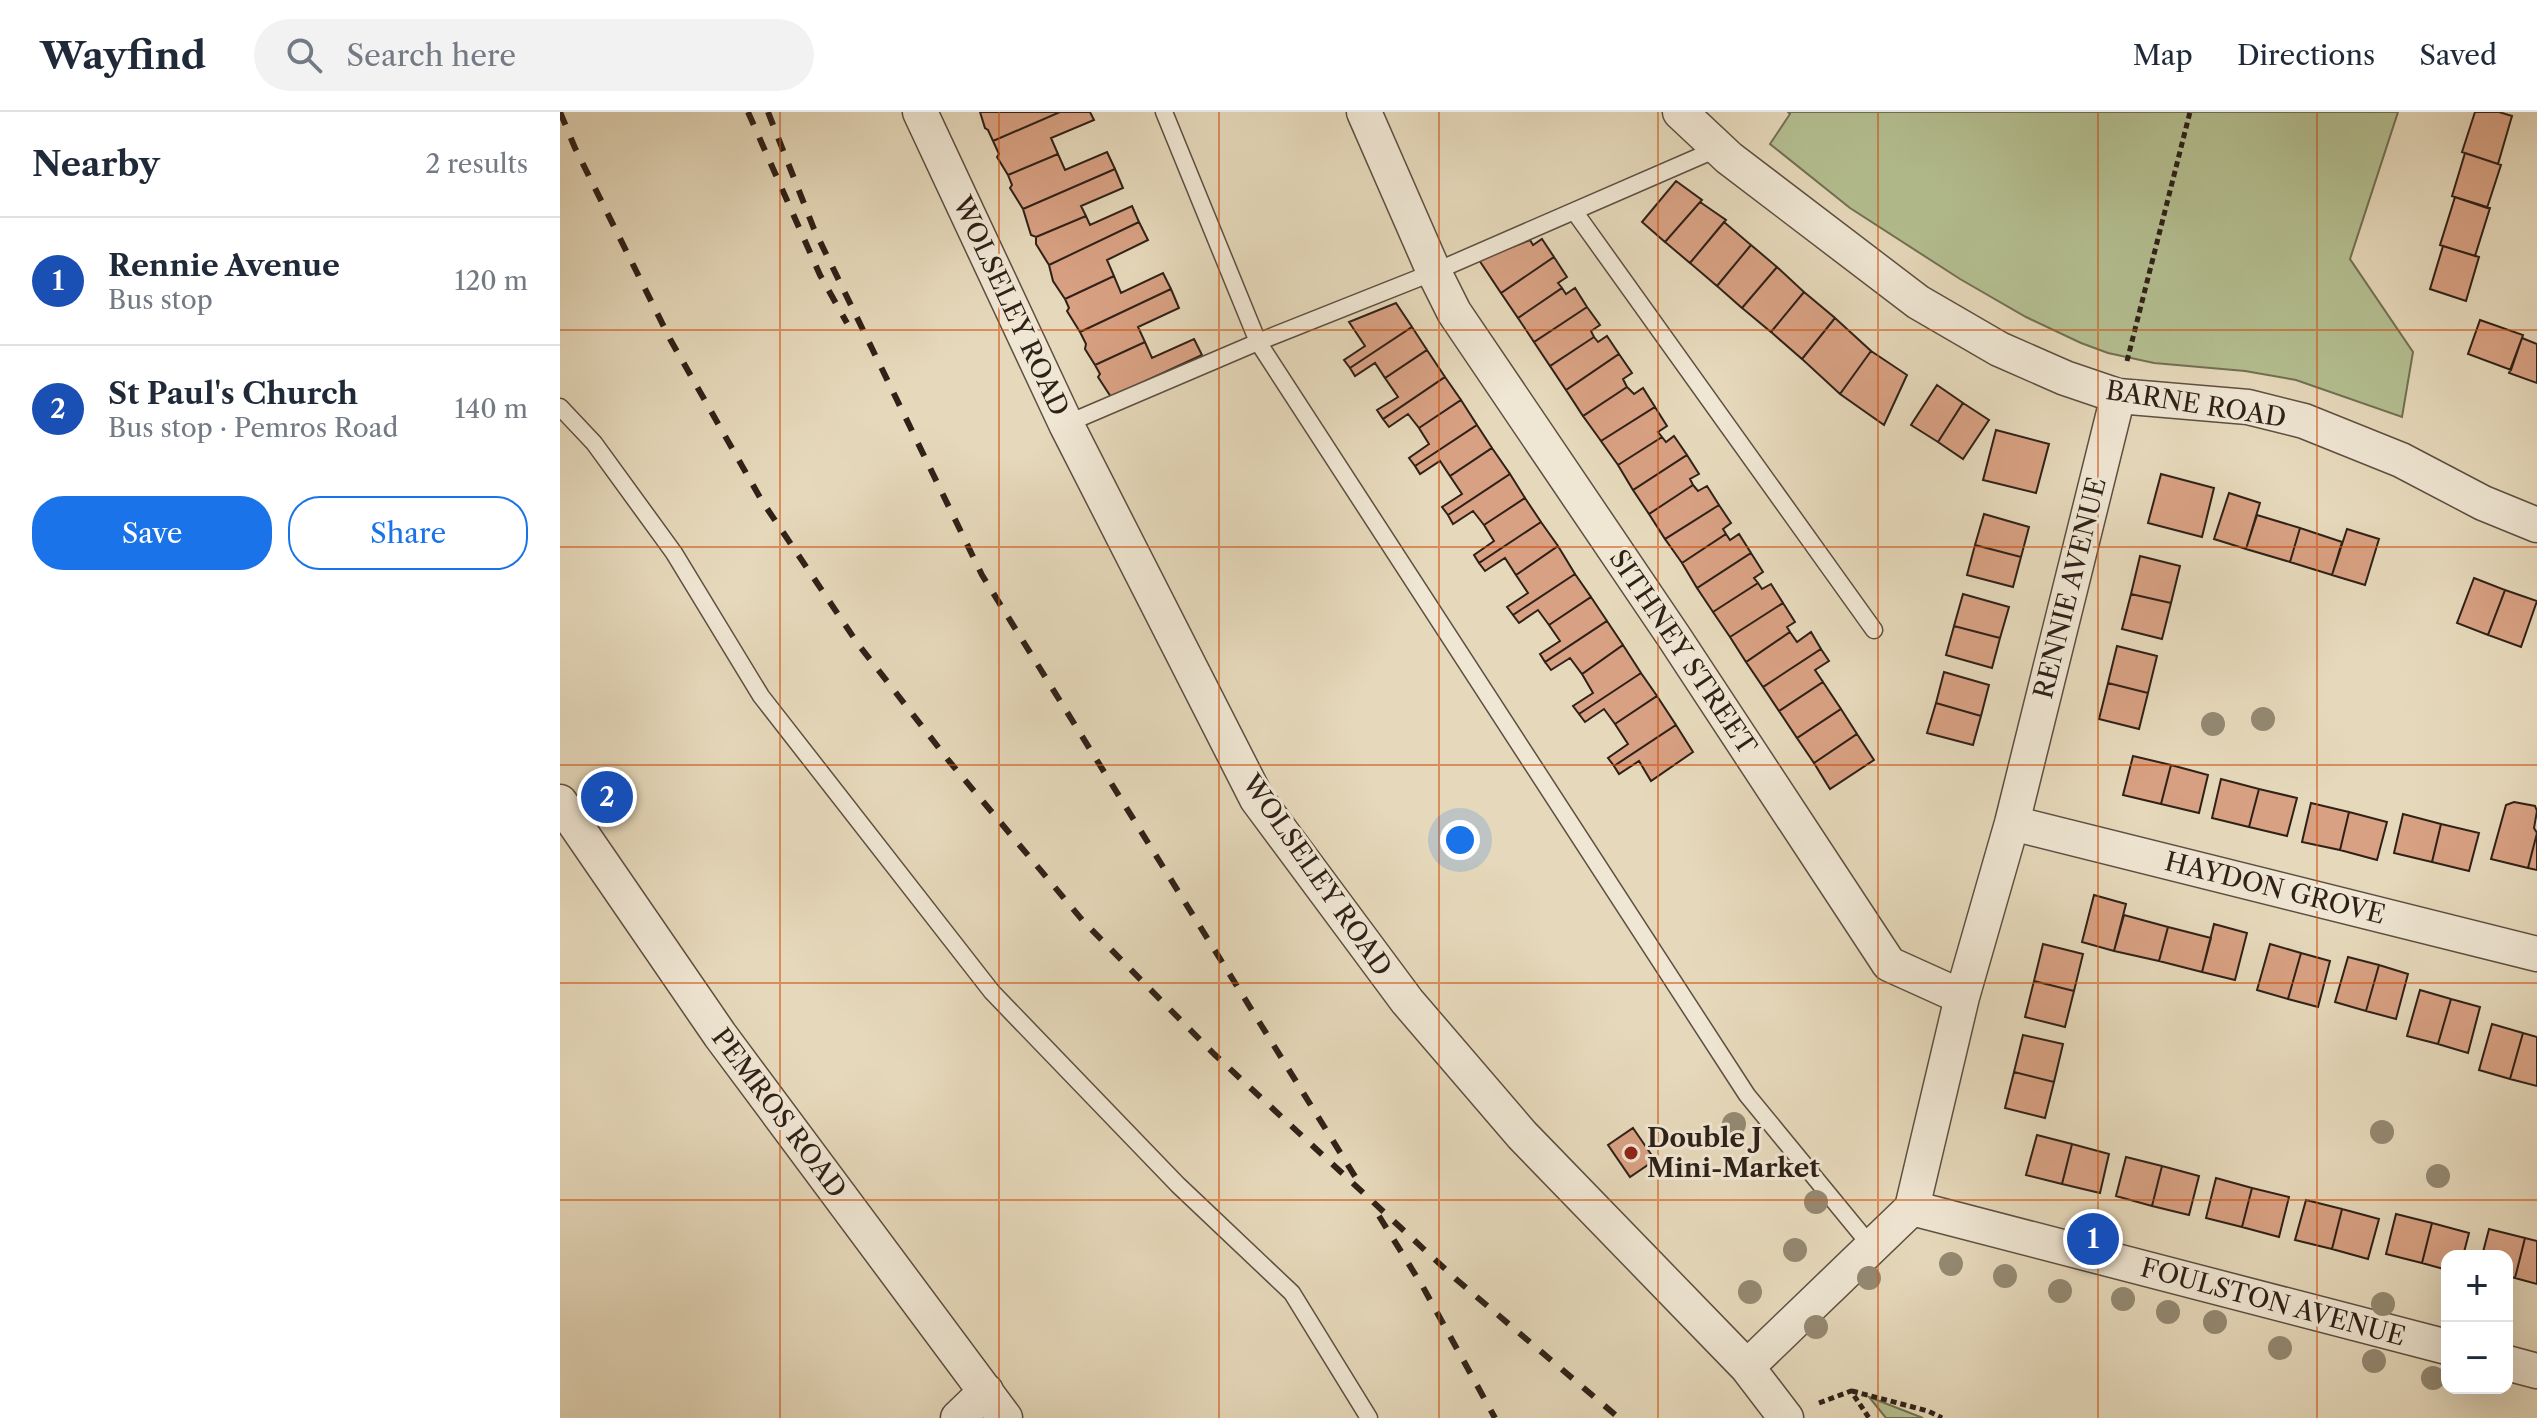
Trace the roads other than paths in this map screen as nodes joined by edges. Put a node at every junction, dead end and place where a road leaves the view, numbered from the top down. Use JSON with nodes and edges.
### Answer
{"nodes":[{"id":1,"x":920,"y":112,"type":"edge"},
{"id":2,"x":1164,"y":112,"type":"edge"},
{"id":3,"x":1364,"y":112,"type":"edge"},
{"id":4,"x":1680,"y":112,"type":"edge"},
{"id":5,"x":1719,"y":148,"type":"junction"},
{"id":6,"x":1574,"y":211,"type":"junction"},
{"id":7,"x":1434,"y":272,"type":"junction"},
{"id":8,"x":1258,"y":342,"type":"junction"},
{"id":9,"x":2118,"y":396,"type":"junction"},
{"id":10,"x":560,"y":407,"type":"edge"},
{"id":11,"x":1066,"y":424,"type":"junction"},
{"id":12,"x":2537,"y":525,"type":"edge"},
{"id":13,"x":1874,"y":630,"type":"dead end"},
{"id":14,"x":560,"y":802,"type":"edge"},
{"id":15,"x":2012,"y":823,"type":"junction"},
{"id":16,"x":2537,"y":954,"type":"edge"},
{"id":17,"x":1962,"y":997,"type":"junction"},
{"id":18,"x":1912,"y":1208,"type":"junction"},
{"id":19,"x":1871,"y":1246,"type":"junction"},
{"id":20,"x":2441,"y":1345,"type":"edge"},
{"id":21,"x":2513,"y":1365,"type":"edge"},
{"id":22,"x":1747,"y":1367,"type":"junction"},
{"id":23,"x":2537,"y":1371,"type":"edge"},
{"id":24,"x":986,"y":1391,"type":"junction"},
{"id":25,"x":1785,"y":1417,"type":"edge"},
{"id":26,"x":958,"y":1418,"type":"edge"},
{"id":27,"x":1005,"y":1418,"type":"edge"},
{"id":28,"x":1369,"y":1418,"type":"edge"}],
"edges":[{"from":1,"to":11,"type":"street","name":"WOLSELEY ROAD"},
{"from":2,"to":8,"type":"lane"},
{"from":3,"to":7,"type":"street","name":"SITHNEY STREET"},
{"from":4,"to":5,"type":"street","name":"BARNE ROAD"},
{"from":5,"to":6,"type":"lane"},
{"from":5,"to":9,"type":"street","name":"BARNE ROAD"},
{"from":6,"to":7,"type":"lane"},
{"from":6,"to":13,"type":"lane"},
{"from":7,"to":8,"type":"lane"},
{"from":7,"to":17,"type":"street","name":"SITHNEY STREET"},
{"from":8,"to":11,"type":"lane"},
{"from":8,"to":19,"type":"lane"},
{"from":9,"to":12,"type":"street","name":"BARNE ROAD"},
{"from":9,"to":15,"type":"street","name":"RENNIE AVENUE"},
{"from":10,"to":28,"type":"lane"},
{"from":11,"to":22,"type":"street","name":"WOLSELEY ROAD"},
{"from":14,"to":24,"type":"street","name":"PEMROS ROAD"},
{"from":15,"to":16,"type":"street","name":"HAYDON GROVE"},
{"from":15,"to":17,"type":"street","name":"RENNIE AVENUE"},
{"from":17,"to":18,"type":"street","name":"RENNIE AVENUE"},
{"from":18,"to":19,"type":"street"},
{"from":18,"to":20,"type":"street","name":"FOULSTON AVENUE"},
{"from":19,"to":22,"type":"street"},
{"from":21,"to":23,"type":"street"},
{"from":22,"to":25,"type":"street","name":"WOLSELEY ROAD"},
{"from":24,"to":26,"type":"street"},
{"from":24,"to":27,"type":"street","name":"PEMROS ROAD"}]}
